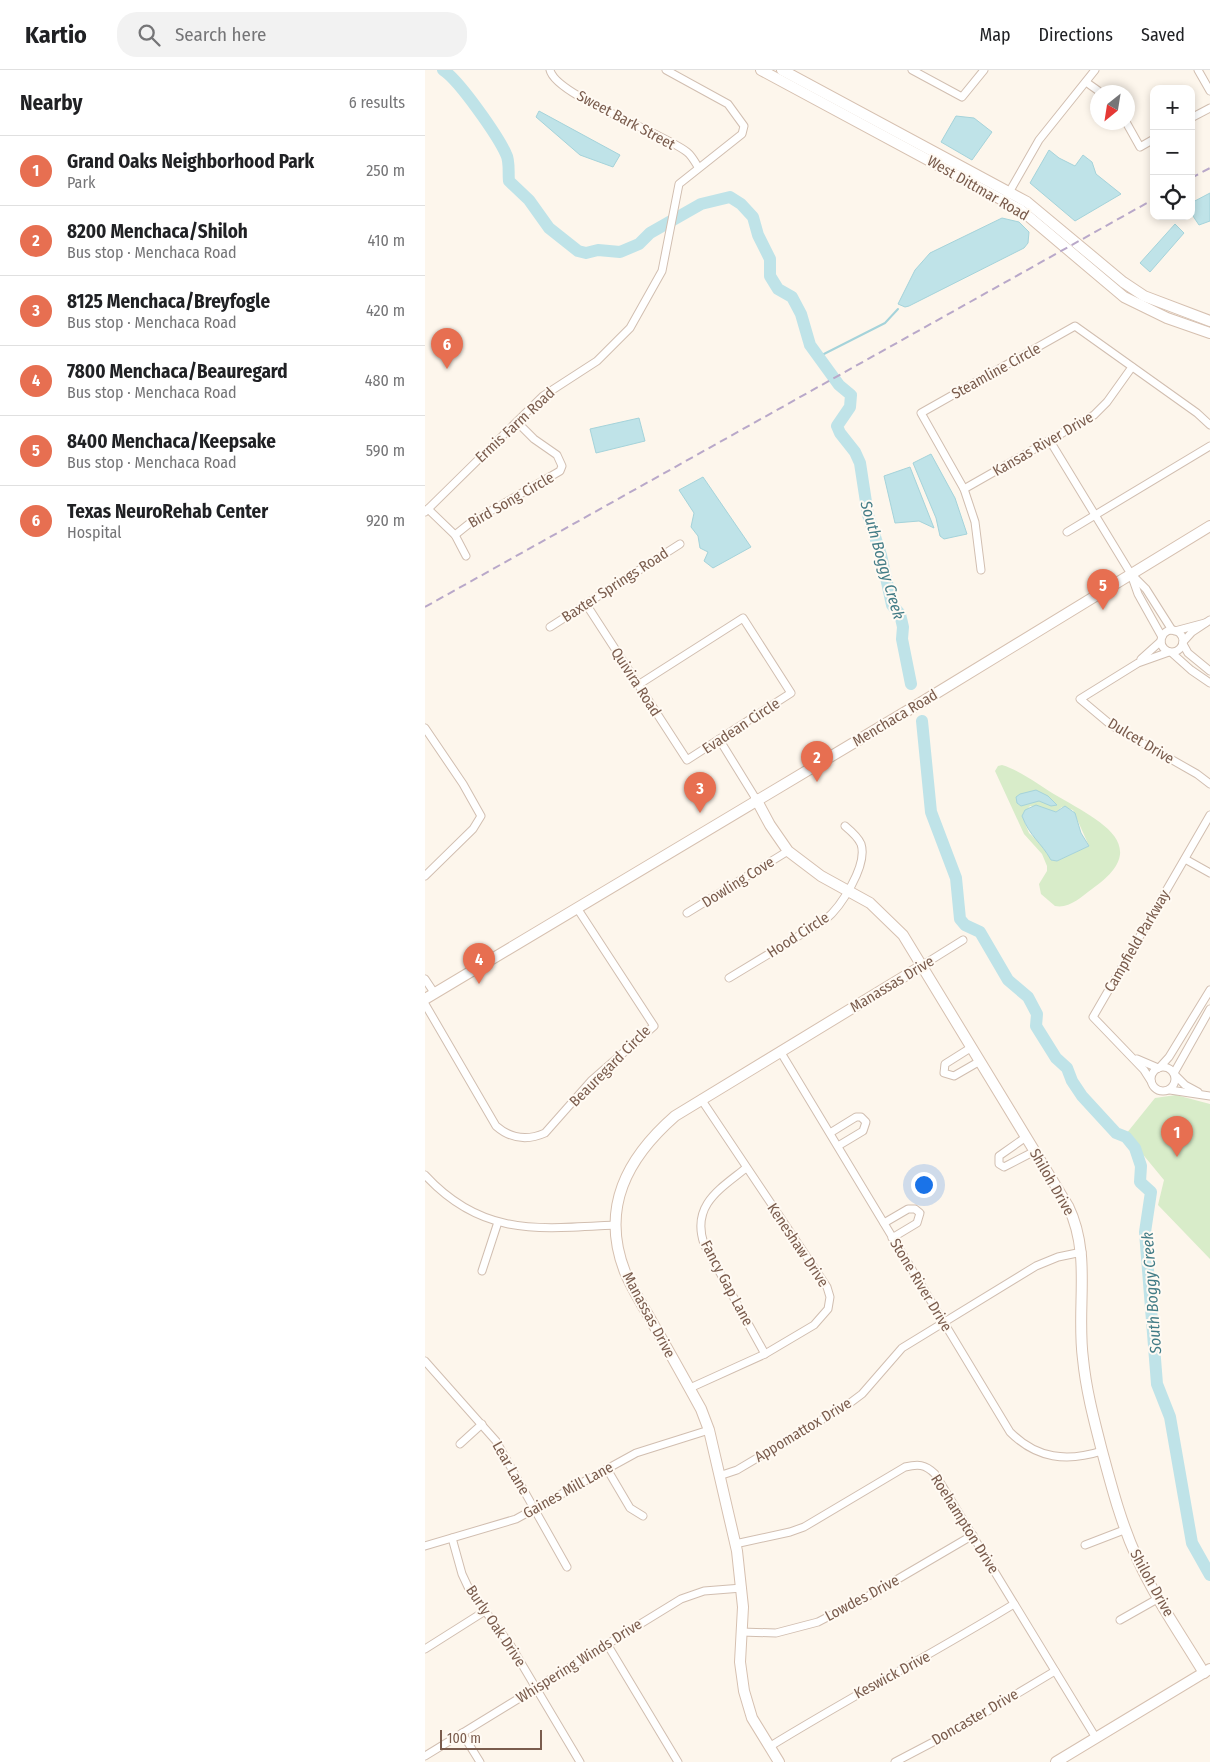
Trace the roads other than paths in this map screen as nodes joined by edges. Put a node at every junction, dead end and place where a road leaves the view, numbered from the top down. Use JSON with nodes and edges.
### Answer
{"nodes":[{"id":1,"x":666,"y":70,"type":"edge"},
{"id":2,"x":761,"y":70,"type":"edge"},
{"id":3,"x":912,"y":70,"type":"edge"},
{"id":4,"x":984,"y":70,"type":"edge"},
{"id":5,"x":1095,"y":70,"type":"edge"},
{"id":6,"x":1198,"y":70,"type":"edge"},
{"id":7,"x":551,"y":72,"type":"edge"},
{"id":8,"x":787,"y":74,"type":"edge"},
{"id":9,"x":1086,"y":82,"type":"junction"},
{"id":10,"x":1090,"y":85,"type":"edge"},
{"id":11,"x":1210,"y":91,"type":"edge"},
{"id":12,"x":1210,"y":108,"type":"edge"},
{"id":13,"x":1195,"y":116,"type":"edge"},
{"id":14,"x":1131,"y":130,"type":"edge"},
{"id":15,"x":1150,"y":141,"type":"edge"},
{"id":16,"x":698,"y":167,"type":"junction"},
{"id":17,"x":1007,"y":196,"type":"junction"},
{"id":18,"x":1155,"y":313,"type":"junction"},
{"id":19,"x":1208,"y":321,"type":"edge"},
{"id":20,"x":1210,"y":333,"type":"edge"},
{"id":21,"x":1132,"y":367,"type":"junction"},
{"id":22,"x":517,"y":422,"type":"junction"},
{"id":23,"x":1210,"y":425,"type":"edge"},
{"id":24,"x":1050,"y":441,"type":"junction"},
{"id":25,"x":1210,"y":446,"type":"edge"},
{"id":26,"x":964,"y":489,"type":"junction"},
{"id":27,"x":427,"y":511,"type":"edge"},
{"id":28,"x":1095,"y":515,"type":"junction"},
{"id":29,"x":1210,"y":526,"type":"edge"},
{"id":30,"x":1067,"y":532,"type":"dead end"},
{"id":31,"x":455,"y":535,"type":"junction"},
{"id":32,"x":680,"y":544,"type":"dead end"},
{"id":33,"x":466,"y":556,"type":"dead end"},
{"id":34,"x":981,"y":570,"type":"dead end"},
{"id":35,"x":1131,"y":574,"type":"junction"},
{"id":36,"x":586,"y":604,"type":"junction"},
{"id":37,"x":1208,"y":621,"type":"edge"},
{"id":38,"x":550,"y":627,"type":"dead end"},
{"id":39,"x":1174,"y":631,"type":"junction"},
{"id":40,"x":1161,"y":639,"type":"junction"},
{"id":41,"x":1183,"y":643,"type":"junction"},
{"id":42,"x":1170,"y":652,"type":"junction"},
{"id":43,"x":1138,"y":663,"type":"junction"},
{"id":44,"x":1210,"y":671,"type":"edge"},
{"id":45,"x":1210,"y":683,"type":"edge"},
{"id":46,"x":639,"y":685,"type":"junction"},
{"id":47,"x":425,"y":728,"type":"edge"},
{"id":48,"x":719,"y":739,"type":"junction"},
{"id":49,"x":687,"y":760,"type":"joint"},
{"id":50,"x":1210,"y":784,"type":"edge"},
{"id":51,"x":756,"y":799,"type":"junction"},
{"id":52,"x":1210,"y":815,"type":"edge"},
{"id":53,"x":845,"y":826,"type":"dead end"},
{"id":54,"x":788,"y":850,"type":"junction"},
{"id":55,"x":1185,"y":859,"type":"junction"},
{"id":56,"x":1210,"y":873,"type":"edge"},
{"id":57,"x":425,"y":876,"type":"edge"},
{"id":58,"x":848,"y":890,"type":"junction"},
{"id":59,"x":577,"y":908,"type":"junction"},
{"id":60,"x":687,"y":913,"type":"dead end"},
{"id":61,"x":963,"y":940,"type":"dead end"},
{"id":62,"x":923,"y":965,"type":"junction"},
{"id":63,"x":729,"y":978,"type":"dead end"},
{"id":64,"x":425,"y":979,"type":"edge"},
{"id":65,"x":1210,"y":990,"type":"edge"},
{"id":66,"x":435,"y":994,"type":"junction"},
{"id":67,"x":425,"y":999,"type":"edge"},
{"id":68,"x":425,"y":1004,"type":"edge"},
{"id":69,"x":1210,"y":1009,"type":"edge"},
{"id":70,"x":972,"y":1047,"type":"junction"},
{"id":71,"x":780,"y":1051,"type":"junction"},
{"id":72,"x":1132,"y":1058,"type":"junction"},
{"id":73,"x":980,"y":1061,"type":"junction"},
{"id":74,"x":1159,"y":1068,"type":"junction"},
{"id":75,"x":1175,"y":1074,"type":"junction"},
{"id":76,"x":1151,"y":1081,"type":"junction"},
{"id":77,"x":1170,"y":1090,"type":"junction"},
{"id":78,"x":1198,"y":1093,"type":"junction"},
{"id":79,"x":1210,"y":1096,"type":"edge"},
{"id":80,"x":701,"y":1099,"type":"junction"},
{"id":81,"x":830,"y":1133,"type":"junction"},
{"id":82,"x":1026,"y":1137,"type":"junction"},
{"id":83,"x":838,"y":1146,"type":"junction"},
{"id":84,"x":1035,"y":1151,"type":"junction"},
{"id":85,"x":746,"y":1168,"type":"junction"},
{"id":86,"x":425,"y":1175,"type":"edge"},
{"id":87,"x":498,"y":1222,"type":"junction"},
{"id":88,"x":884,"y":1224,"type":"junction"},
{"id":89,"x":615,"y":1226,"type":"junction"},
{"id":90,"x":893,"y":1238,"type":"junction"},
{"id":91,"x":1082,"y":1252,"type":"junction"},
{"id":92,"x":482,"y":1271,"type":"dead end"},
{"id":93,"x":943,"y":1323,"type":"junction"},
{"id":94,"x":765,"y":1354,"type":"junction"},
{"id":95,"x":425,"y":1361,"type":"edge"},
{"id":96,"x":690,"y":1388,"type":"junction"},
{"id":97,"x":482,"y":1424,"type":"junction"},
{"id":98,"x":709,"y":1430,"type":"junction"},
{"id":99,"x":460,"y":1444,"type":"dead end"},
{"id":100,"x":1102,"y":1451,"type":"junction"},
{"id":101,"x":607,"y":1469,"type":"junction"},
{"id":102,"x":719,"y":1476,"type":"junction"},
{"id":103,"x":534,"y":1509,"type":"junction"},
{"id":104,"x":643,"y":1516,"type":"dead end"},
{"id":105,"x":1124,"y":1530,"type":"junction"},
{"id":106,"x":973,"y":1535,"type":"junction"},
{"id":107,"x":452,"y":1538,"type":"junction"},
{"id":108,"x":735,"y":1544,"type":"junction"},
{"id":109,"x":1085,"y":1545,"type":"dead end"},
{"id":110,"x":425,"y":1546,"type":"edge"},
{"id":111,"x":567,"y":1567,"type":"dead end"},
{"id":112,"x":742,"y":1588,"type":"junction"},
{"id":113,"x":1159,"y":1598,"type":"junction"},
{"id":114,"x":1015,"y":1604,"type":"junction"},
{"id":115,"x":485,"y":1611,"type":"junction"},
{"id":116,"x":1120,"y":1620,"type":"dead end"},
{"id":117,"x":741,"y":1632,"type":"junction"},
{"id":118,"x":607,"y":1644,"type":"junction"},
{"id":119,"x":425,"y":1649,"type":"edge"},
{"id":120,"x":1055,"y":1671,"type":"junction"},
{"id":121,"x":1207,"y":1671,"type":"edge"},
{"id":122,"x":536,"y":1689,"type":"junction"},
{"id":123,"x":462,"y":1733,"type":"junction"},
{"id":124,"x":1096,"y":1738,"type":"junction"},
{"id":125,"x":769,"y":1747,"type":"junction"},
{"id":126,"x":425,"y":1756,"type":"edge"},
{"id":127,"x":480,"y":1762,"type":"edge"},
{"id":128,"x":580,"y":1762,"type":"edge"},
{"id":129,"x":678,"y":1762,"type":"edge"},
{"id":130,"x":779,"y":1762,"type":"edge"},
{"id":131,"x":895,"y":1762,"type":"edge"},
{"id":132,"x":1056,"y":1762,"type":"edge"}],
"edges":[{"from":1,"to":16,"type":"street","name":"Ermis Farm Road"},
{"from":2,"to":8,"type":"street","name":"West Dittmar Road"},
{"from":3,"to":4,"type":"street"},
{"from":5,"to":9,"type":"street"},
{"from":6,"to":11,"type":"street"},
{"from":7,"to":16,"type":"street","name":"Sweet Bark Street"},
{"from":8,"to":17,"type":"street","name":"West Dittmar Road"},
{"from":9,"to":10,"type":"street"},
{"from":9,"to":17,"type":"street"},
{"from":12,"to":13,"type":"street"},
{"from":14,"to":15,"type":"street"},
{"from":16,"to":22,"type":"street","name":"Ermis Farm Road"},
{"from":17,"to":18,"type":"street","name":"West Dittmar Road"},
{"from":17,"to":19,"type":"street","name":"West Dittmar Road"},
{"from":18,"to":19,"type":"street"},
{"from":18,"to":20,"type":"street","name":"West Dittmar Road"},
{"from":21,"to":23,"type":"street","name":"Steamline Circle"},
{"from":21,"to":24,"type":"street","name":"Kansas River Drive"},
{"from":21,"to":26,"type":"street","name":"Steamline Circle"},
{"from":22,"to":27,"type":"street","name":"Ermis Farm Road"},
{"from":22,"to":31,"type":"street","name":"Bird Song Circle"},
{"from":24,"to":26,"type":"street","name":"Kansas River Drive"},
{"from":24,"to":28,"type":"street"},
{"from":25,"to":28,"type":"street"},
{"from":26,"to":34,"type":"street","name":"Steamline Circle"},
{"from":27,"to":31,"type":"street"},
{"from":28,"to":30,"type":"street"},
{"from":28,"to":35,"type":"street"},
{"from":29,"to":35,"type":"street","name":"Menchaca Road"},
{"from":31,"to":33,"type":"street"},
{"from":32,"to":36,"type":"street","name":"Baxter Springs Road"},
{"from":35,"to":39,"type":"street"},
{"from":35,"to":40,"type":"street"},
{"from":35,"to":51,"type":"street","name":"Menchaca Road"},
{"from":36,"to":38,"type":"street","name":"Baxter Springs Road"},
{"from":36,"to":46,"type":"street","name":"Quivira Road"},
{"from":37,"to":39,"type":"street"},
{"from":37,"to":41,"type":"street"},
{"from":39,"to":40,"type":"street"},
{"from":39,"to":41,"type":"street"},
{"from":40,"to":42,"type":"street"},
{"from":40,"to":43,"type":"street","name":"Dulcet Drive"},
{"from":41,"to":42,"type":"street"},
{"from":41,"to":44,"type":"street"},
{"from":42,"to":43,"type":"street","name":"Dulcet Drive"},
{"from":42,"to":45,"type":"street"},
{"from":43,"to":50,"type":"street","name":"Dulcet Drive"},
{"from":46,"to":48,"type":"street","name":"Evadean Circle"},
{"from":46,"to":49,"type":"street","name":"Quivira Road"},
{"from":47,"to":57,"type":"street"},
{"from":48,"to":49,"type":"street","name":"Evadean Circle"},
{"from":48,"to":51,"type":"street"},
{"from":51,"to":54,"type":"street","name":"Shiloh Drive"},
{"from":51,"to":59,"type":"street","name":"Menchaca Road"},
{"from":52,"to":55,"type":"street","name":"Campfield Parkway"},
{"from":53,"to":58,"type":"street","name":"Hood Circle"},
{"from":54,"to":58,"type":"street","name":"Shiloh Drive"},
{"from":54,"to":60,"type":"street","name":"Dowling Cove"},
{"from":55,"to":56,"type":"street"},
{"from":55,"to":72,"type":"street","name":"Campfield Parkway"},
{"from":58,"to":62,"type":"street","name":"Shiloh Drive"},
{"from":58,"to":63,"type":"street","name":"Hood Circle"},
{"from":59,"to":66,"type":"street","name":"Menchaca Road"},
{"from":59,"to":68,"type":"street","name":"Beauregard Circle"},
{"from":61,"to":62,"type":"street","name":"Manassas Drive"},
{"from":62,"to":70,"type":"street","name":"Shiloh Drive"},
{"from":62,"to":71,"type":"street","name":"Manassas Drive"},
{"from":64,"to":66,"type":"street"},
{"from":65,"to":74,"type":"street"},
{"from":66,"to":67,"type":"street","name":"Menchaca Road"},
{"from":69,"to":75,"type":"street"},
{"from":70,"to":73,"type":"street","name":"Shiloh Drive"},
{"from":70,"to":73,"type":"street"},
{"from":71,"to":80,"type":"street","name":"Manassas Drive"},
{"from":71,"to":81,"type":"street","name":"Stone River Drive"},
{"from":72,"to":74,"type":"street","name":"Campfield Parkway"},
{"from":72,"to":76,"type":"street","name":"Campfield Parkway"},
{"from":73,"to":82,"type":"street","name":"Shiloh Drive"},
{"from":74,"to":75,"type":"street"},
{"from":74,"to":76,"type":"street"},
{"from":75,"to":77,"type":"street"},
{"from":75,"to":78,"type":"street"},
{"from":76,"to":77,"type":"street"},
{"from":77,"to":78,"type":"street"},
{"from":78,"to":79,"type":"street"},
{"from":80,"to":85,"type":"street","name":"Keneshaw Drive"},
{"from":80,"to":89,"type":"street","name":"Manassas Drive"},
{"from":81,"to":83,"type":"street","name":"Stone River Drive"},
{"from":81,"to":83,"type":"street"},
{"from":82,"to":84,"type":"street","name":"Shiloh Drive"},
{"from":82,"to":84,"type":"street"},
{"from":83,"to":88,"type":"street","name":"Stone River Drive"},
{"from":84,"to":91,"type":"street","name":"Shiloh Drive"},
{"from":85,"to":94,"type":"street","name":"Fancy Gap Lane"},
{"from":85,"to":94,"type":"street","name":"Keneshaw Drive"},
{"from":86,"to":87,"type":"street"},
{"from":87,"to":89,"type":"street"},
{"from":87,"to":92,"type":"street"},
{"from":88,"to":90,"type":"street","name":"Stone River Drive"},
{"from":88,"to":90,"type":"street"},
{"from":89,"to":96,"type":"street","name":"Manassas Drive"},
{"from":90,"to":93,"type":"street","name":"Stone River Drive"},
{"from":91,"to":93,"type":"street","name":"Appomattox Drive"},
{"from":91,"to":100,"type":"street","name":"Shiloh Drive"},
{"from":93,"to":100,"type":"street","name":"Stone River Drive"},
{"from":93,"to":102,"type":"street","name":"Appomattox Drive"},
{"from":94,"to":96,"type":"street","name":"Keneshaw Drive"},
{"from":95,"to":97,"type":"street","name":"Lear Lane"},
{"from":96,"to":98,"type":"street","name":"Manassas Drive"},
{"from":97,"to":99,"type":"street","name":"Lear Lane"},
{"from":97,"to":103,"type":"street","name":"Lear Lane"},
{"from":98,"to":101,"type":"street","name":"Gaines Mill Lane"},
{"from":98,"to":102,"type":"street","name":"Manassas Drive"},
{"from":100,"to":105,"type":"street","name":"Shiloh Drive"},
{"from":101,"to":103,"type":"street","name":"Gaines Mill Lane"},
{"from":101,"to":104,"type":"street"},
{"from":102,"to":108,"type":"street","name":"Manassas Drive"},
{"from":103,"to":107,"type":"street","name":"Gaines Mill Lane"},
{"from":103,"to":111,"type":"street","name":"Lear Lane"},
{"from":105,"to":109,"type":"street"},
{"from":105,"to":113,"type":"street","name":"Shiloh Drive"},
{"from":106,"to":108,"type":"street","name":"Roehampton Drive"},
{"from":106,"to":114,"type":"street","name":"Roehampton Drive"},
{"from":106,"to":117,"type":"street","name":"Lowdes Drive"},
{"from":107,"to":110,"type":"street","name":"Gaines Mill Lane"},
{"from":107,"to":115,"type":"street","name":"Burly Oak Drive"},
{"from":108,"to":112,"type":"street","name":"Manassas Drive"},
{"from":112,"to":117,"type":"street","name":"Manassas Drive"},
{"from":112,"to":118,"type":"street","name":"Whispering Winds Drive"},
{"from":113,"to":116,"type":"street"},
{"from":113,"to":121,"type":"street","name":"Shiloh Drive"},
{"from":114,"to":120,"type":"street","name":"Roehampton Drive"},
{"from":114,"to":125,"type":"street","name":"Keswick Drive"},
{"from":115,"to":119,"type":"street"},
{"from":115,"to":122,"type":"street","name":"Burly Oak Drive"},
{"from":117,"to":125,"type":"street","name":"Manassas Drive"},
{"from":118,"to":122,"type":"street","name":"Whispering Winds Drive"},
{"from":118,"to":129,"type":"street"},
{"from":120,"to":124,"type":"street","name":"Roehampton Drive"},
{"from":120,"to":131,"type":"street","name":"Doncaster Drive"},
{"from":121,"to":124,"type":"street"},
{"from":122,"to":123,"type":"street","name":"Whispering Winds Drive"},
{"from":122,"to":128,"type":"street","name":"Burly Oak Drive"},
{"from":123,"to":126,"type":"street","name":"Whispering Winds Drive"},
{"from":123,"to":127,"type":"street"},
{"from":124,"to":132,"type":"street"},
{"from":125,"to":130,"type":"street","name":"Manassas Drive"}]}
